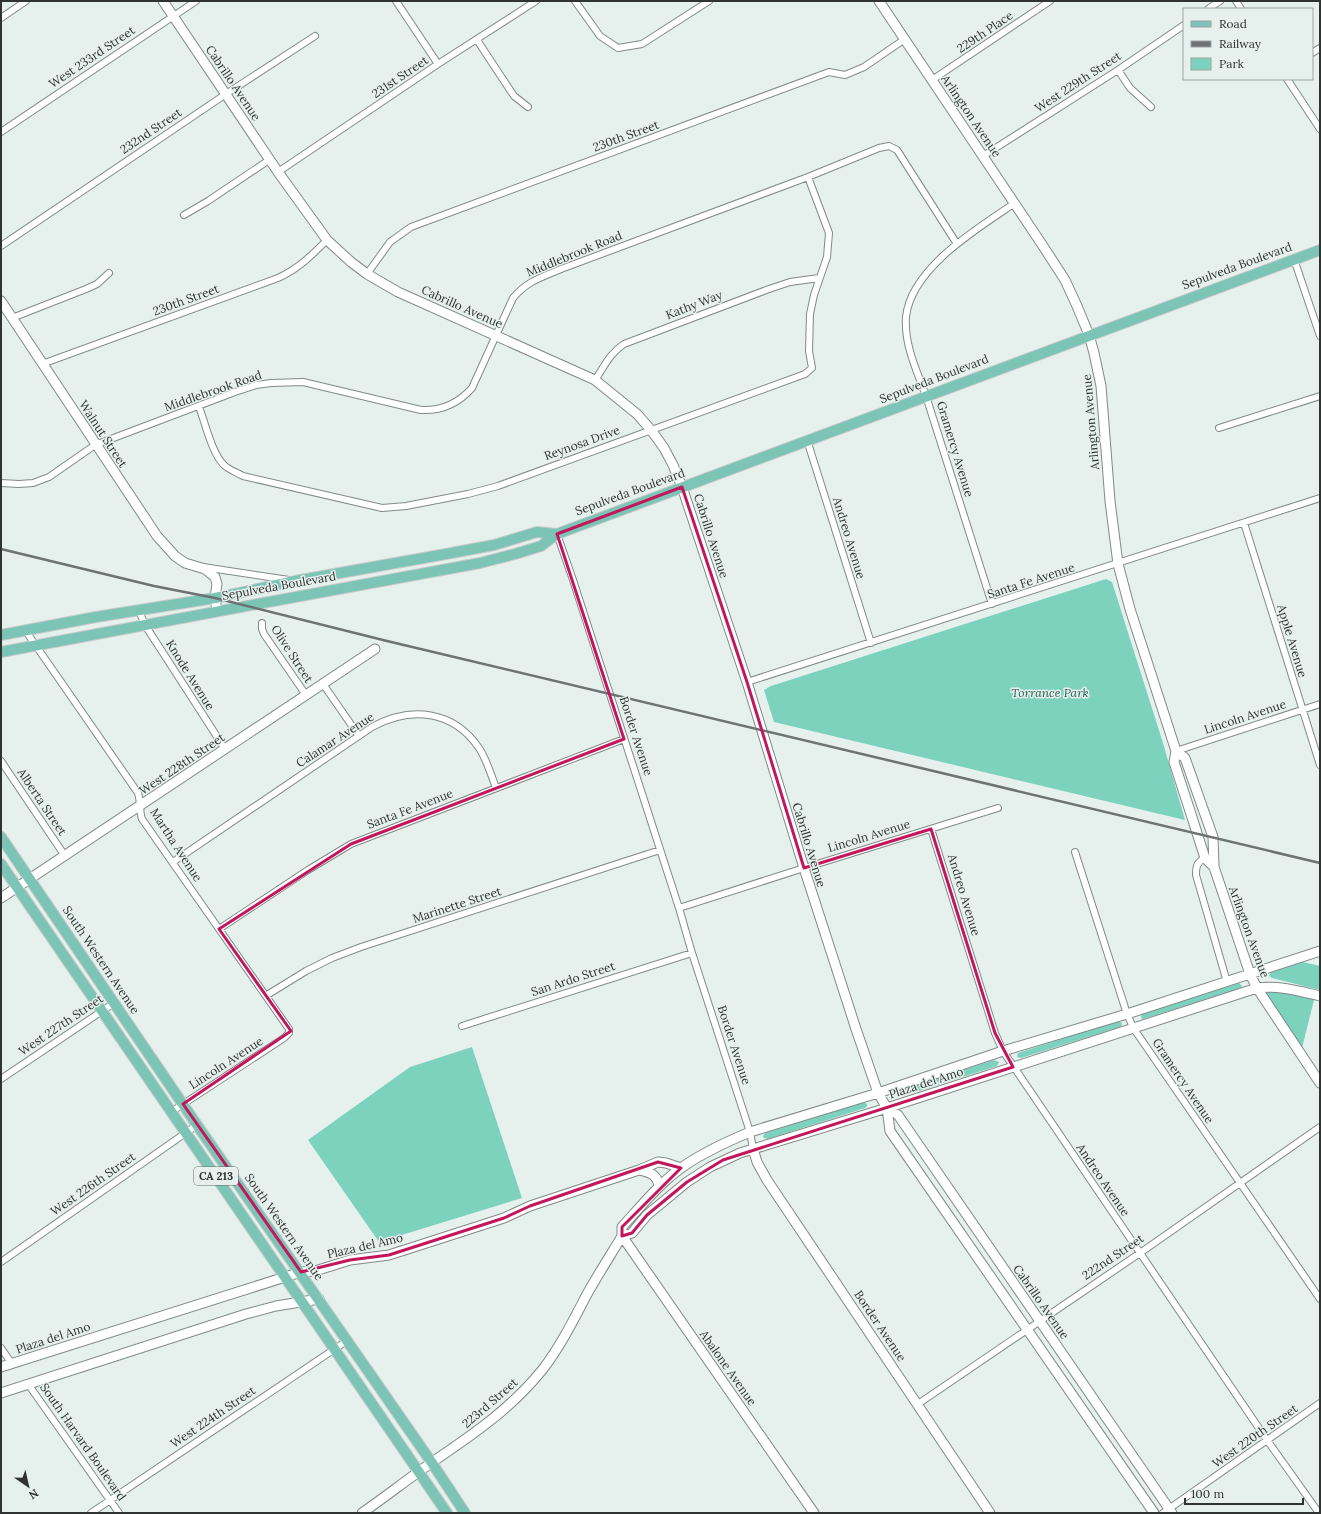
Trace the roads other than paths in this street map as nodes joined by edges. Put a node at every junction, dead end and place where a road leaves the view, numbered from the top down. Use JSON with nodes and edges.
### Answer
{"nodes":[{"id":1,"x":26,"y":1,"type":"edge"},
{"id":2,"x":164,"y":1,"type":"edge"},
{"id":3,"x":196,"y":1,"type":"edge"},
{"id":4,"x":396,"y":1,"type":"edge"},
{"id":5,"x":536,"y":1,"type":"edge"},
{"id":6,"x":575,"y":1,"type":"edge"},
{"id":7,"x":709,"y":1,"type":"edge"},
{"id":8,"x":880,"y":1,"type":"edge"},
{"id":9,"x":1050,"y":1,"type":"edge"},
{"id":10,"x":1220,"y":1,"type":"edge"},
{"id":11,"x":1210,"y":8,"type":"edge"},
{"id":12,"x":174,"y":16,"type":"junction"},
{"id":13,"x":1,"y":18,"type":"edge"},
{"id":14,"x":1183,"y":26,"type":"edge"},
{"id":15,"x":315,"y":36,"type":"dead end"},
{"id":16,"x":904,"y":39,"type":"junction"},
{"id":17,"x":476,"y":40,"type":"junction"},
{"id":18,"x":438,"y":64,"type":"junction"},
{"id":19,"x":1118,"y":70,"type":"junction"},
{"id":20,"x":932,"y":80,"type":"junction"},
{"id":21,"x":1288,"y":80,"type":"edge"},
{"id":22,"x":226,"y":94,"type":"junction"},
{"id":23,"x":528,"y":107,"type":"dead end"},
{"id":24,"x":1151,"y":108,"type":"dead end"},
{"id":25,"x":1320,"y":129,"type":"edge"},
{"id":26,"x":1,"y":132,"type":"edge"},
{"id":27,"x":983,"y":156,"type":"junction"},
{"id":28,"x":269,"y":160,"type":"junction"},
{"id":29,"x":278,"y":172,"type":"junction"},
{"id":30,"x":808,"y":177,"type":"junction"},
{"id":31,"x":1015,"y":203,"type":"junction"},
{"id":32,"x":184,"y":214,"type":"dead end"},
{"id":33,"x":326,"y":240,"type":"junction"},
{"id":34,"x":957,"y":244,"type":"junction"},
{"id":35,"x":1,"y":246,"type":"edge"},
{"id":36,"x":1320,"y":250,"type":"edge"},
{"id":37,"x":1294,"y":259,"type":"junction"},
{"id":38,"x":109,"y":273,"type":"dead end"},
{"id":39,"x":367,"y":274,"type":"junction"},
{"id":40,"x":819,"y":278,"type":"junction"},
{"id":41,"x":1,"y":301,"type":"edge"},
{"id":42,"x":12,"y":318,"type":"junction"},
{"id":43,"x":1089,"y":335,"type":"junction"},
{"id":44,"x":496,"y":336,"type":"junction"},
{"id":45,"x":1320,"y":336,"type":"edge"},
{"id":46,"x":42,"y":364,"type":"junction"},
{"id":47,"x":595,"y":380,"type":"junction"},
{"id":48,"x":926,"y":396,"type":"junction"},
{"id":49,"x":1320,"y":396,"type":"edge"},
{"id":50,"x":199,"y":407,"type":"junction"},
{"id":51,"x":1219,"y":428,"type":"dead end"},
{"id":52,"x":651,"y":430,"type":"junction"},
{"id":53,"x":807,"y":440,"type":"junction"},
{"id":54,"x":95,"y":445,"type":"junction"},
{"id":55,"x":1,"y":483,"type":"edge"},
{"id":56,"x":682,"y":487,"type":"junction"},
{"id":57,"x":1320,"y":498,"type":"edge"},
{"id":58,"x":1244,"y":523,"type":"junction"},
{"id":59,"x":557,"y":534,"type":"junction"},
{"id":60,"x":420,"y":559,"type":"junction"},
{"id":61,"x":1118,"y":564,"type":"junction"},
{"id":62,"x":196,"y":566,"type":"junction"},
{"id":63,"x":422,"y":574,"type":"junction"},
{"id":64,"x":295,"y":581,"type":"junction"},
{"id":65,"x":215,"y":598,"type":"junction"},
{"id":66,"x":992,"y":604,"type":"junction"},
{"id":67,"x":139,"y":611,"type":"junction"},
{"id":68,"x":217,"y":611,"type":"junction"},
{"id":69,"x":262,"y":623,"type":"dead end"},
{"id":70,"x":146,"y":625,"type":"junction"},
{"id":71,"x":25,"y":630,"type":"junction"},
{"id":72,"x":1,"y":635,"type":"edge"},
{"id":73,"x":871,"y":643,"type":"junction"},
{"id":74,"x":36,"y":645,"type":"junction"},
{"id":75,"x":375,"y":649,"type":"dead end"},
{"id":76,"x":1,"y":652,"type":"edge"},
{"id":77,"x":747,"y":682,"type":"junction"},
{"id":78,"x":323,"y":684,"type":"junction"},
{"id":79,"x":306,"y":695,"type":"junction"},
{"id":80,"x":1320,"y":704,"type":"edge"},
{"id":81,"x":1302,"y":710,"type":"junction"},
{"id":82,"x":359,"y":736,"type":"junction"},
{"id":83,"x":624,"y":739,"type":"junction"},
{"id":84,"x":225,"y":749,"type":"junction"},
{"id":85,"x":1176,"y":751,"type":"junction"},
{"id":86,"x":1,"y":761,"type":"edge"},
{"id":87,"x":1320,"y":765,"type":"edge"},
{"id":88,"x":496,"y":788,"type":"junction"},
{"id":89,"x":140,"y":806,"type":"junction"},
{"id":90,"x":998,"y":808,"type":"dead end"},
{"id":91,"x":931,"y":828,"type":"junction"},
{"id":92,"x":2,"y":839,"type":"edge"},
{"id":93,"x":660,"y":850,"type":"junction"},
{"id":94,"x":1075,"y":852,"type":"dead end"},
{"id":95,"x":65,"y":856,"type":"junction"},
{"id":96,"x":1205,"y":858,"type":"junction"},
{"id":97,"x":173,"y":862,"type":"junction"},
{"id":98,"x":1,"y":864,"type":"edge"},
{"id":99,"x":1214,"y":867,"type":"junction"},
{"id":100,"x":804,"y":868,"type":"junction"},
{"id":101,"x":30,"y":879,"type":"junction"},
{"id":102,"x":17,"y":888,"type":"junction"},
{"id":103,"x":1,"y":898,"type":"edge"},
{"id":104,"x":679,"y":908,"type":"junction"},
{"id":105,"x":219,"y":929,"type":"junction"},
{"id":106,"x":1320,"y":951,"type":"edge"},
{"id":107,"x":692,"y":953,"type":"junction"},
{"id":108,"x":1304,"y":956,"type":"junction"},
{"id":109,"x":1320,"y":959,"type":"edge"},
{"id":110,"x":1250,"y":974,"type":"junction"},
{"id":111,"x":1227,"y":982,"type":"junction"},
{"id":112,"x":1257,"y":988,"type":"junction"},
{"id":113,"x":267,"y":995,"type":"junction"},
{"id":114,"x":1320,"y":996,"type":"edge"},
{"id":115,"x":114,"y":1003,"type":"junction"},
{"id":116,"x":102,"y":1011,"type":"junction"},
{"id":117,"x":1127,"y":1014,"type":"junction"},
{"id":118,"x":462,"y":1026,"type":"dead end"},
{"id":119,"x":290,"y":1029,"type":"joint"},
{"id":120,"x":1134,"y":1029,"type":"junction"},
{"id":121,"x":1003,"y":1051,"type":"junction"},
{"id":122,"x":1013,"y":1067,"type":"junction"},
{"id":123,"x":1,"y":1079,"type":"edge"},
{"id":124,"x":1320,"y":1083,"type":"edge"},
{"id":125,"x":878,"y":1093,"type":"junction"},
{"id":126,"x":183,"y":1104,"type":"junction"},
{"id":127,"x":887,"y":1108,"type":"junction"},
{"id":128,"x":172,"y":1112,"type":"junction"},
{"id":129,"x":197,"y":1125,"type":"junction"},
{"id":130,"x":1320,"y":1127,"type":"edge"},
{"id":131,"x":750,"y":1132,"type":"junction"},
{"id":132,"x":186,"y":1133,"type":"junction"},
{"id":133,"x":753,"y":1149,"type":"junction"},
{"id":134,"x":681,"y":1168,"type":"junction"},
{"id":135,"x":640,"y":1170,"type":"junction"},
{"id":136,"x":1240,"y":1183,"type":"junction"},
{"id":137,"x":659,"y":1187,"type":"junction"},
{"id":138,"x":622,"y":1236,"type":"junction"},
{"id":139,"x":1140,"y":1253,"type":"junction"},
{"id":140,"x":1,"y":1262,"type":"edge"},
{"id":141,"x":301,"y":1272,"type":"junction"},
{"id":142,"x":284,"y":1278,"type":"junction"},
{"id":143,"x":1320,"y":1299,"type":"edge"},
{"id":144,"x":320,"y":1300,"type":"junction"},
{"id":145,"x":302,"y":1302,"type":"junction"},
{"id":146,"x":1040,"y":1320,"type":"junction"},
{"id":147,"x":1028,"y":1329,"type":"junction"},
{"id":148,"x":348,"y":1340,"type":"junction"},
{"id":149,"x":1,"y":1348,"type":"edge"},
{"id":150,"x":335,"y":1349,"type":"junction"},
{"id":151,"x":12,"y":1364,"type":"junction"},
{"id":152,"x":1,"y":1367,"type":"edge"},
{"id":153,"x":28,"y":1384,"type":"junction"},
{"id":154,"x":1,"y":1393,"type":"edge"},
{"id":155,"x":1320,"y":1403,"type":"edge"},
{"id":156,"x":918,"y":1404,"type":"junction"},
{"id":157,"x":1267,"y":1440,"type":"junction"},
{"id":158,"x":432,"y":1462,"type":"junction"},
{"id":159,"x":419,"y":1472,"type":"junction"},
{"id":160,"x":110,"y":1499,"type":"junction"},
{"id":161,"x":1168,"y":1512,"type":"edge"},
{"id":162,"x":91,"y":1513,"type":"edge"},
{"id":163,"x":120,"y":1513,"type":"edge"},
{"id":164,"x":362,"y":1513,"type":"edge"},
{"id":165,"x":448,"y":1513,"type":"edge"},
{"id":166,"x":465,"y":1513,"type":"edge"},
{"id":167,"x":814,"y":1513,"type":"edge"},
{"id":168,"x":990,"y":1513,"type":"edge"},
{"id":169,"x":1154,"y":1513,"type":"edge"},
{"id":170,"x":1318,"y":1513,"type":"edge"}],
"edges":[{"from":1,"to":13,"type":"street"},
{"from":2,"to":12,"type":"street","name":"Cabrillo Avenue"},
{"from":3,"to":12,"type":"street","name":"West 233rd Street"},
{"from":4,"to":18,"type":"street"},
{"from":5,"to":17,"type":"street","name":"231st Street"},
{"from":6,"to":7,"type":"street"},
{"from":8,"to":16,"type":"street","name":"Arlington Avenue"},
{"from":9,"to":20,"type":"street","name":"229th Place"},
{"from":10,"to":11,"type":"street"},
{"from":12,"to":22,"type":"street","name":"Cabrillo Avenue"},
{"from":12,"to":26,"type":"street","name":"West 233rd Street"},
{"from":14,"to":19,"type":"street","name":"West 229th Street"},
{"from":15,"to":22,"type":"street","name":"232nd Street"},
{"from":16,"to":20,"type":"street","name":"Arlington Avenue"},
{"from":16,"to":39,"type":"street","name":"230th Street"},
{"from":17,"to":18,"type":"street","name":"231st Street"},
{"from":17,"to":23,"type":"street"},
{"from":18,"to":29,"type":"street","name":"231st Street"},
{"from":19,"to":24,"type":"street"},
{"from":19,"to":27,"type":"street","name":"West 229th Street"},
{"from":20,"to":27,"type":"street","name":"Arlington Avenue"},
{"from":21,"to":25,"type":"street"},
{"from":22,"to":28,"type":"street","name":"Cabrillo Avenue"},
{"from":22,"to":35,"type":"street","name":"232nd Street"},
{"from":27,"to":31,"type":"street","name":"Arlington Avenue"},
{"from":28,"to":29,"type":"street","name":"Cabrillo Avenue"},
{"from":28,"to":32,"type":"street"},
{"from":29,"to":33,"type":"street","name":"Cabrillo Avenue"},
{"from":30,"to":34,"type":"street","name":"Middlebrook Road"},
{"from":30,"to":40,"type":"street","name":"Reynosa Drive"},
{"from":30,"to":44,"type":"street","name":"Middlebrook Road"},
{"from":31,"to":34,"type":"street","name":"Gramercy Avenue"},
{"from":31,"to":43,"type":"street","name":"Arlington Avenue"},
{"from":33,"to":39,"type":"street","name":"Cabrillo Avenue"},
{"from":33,"to":46,"type":"street","name":"230th Street"},
{"from":34,"to":48,"type":"street","name":"Gramercy Avenue"},
{"from":36,"to":37,"type":"main road","name":"Sepulveda Boulevard"},
{"from":37,"to":43,"type":"main road","name":"Sepulveda Boulevard"},
{"from":37,"to":45,"type":"street"},
{"from":38,"to":42,"type":"street"},
{"from":39,"to":44,"type":"street","name":"Cabrillo Avenue"},
{"from":40,"to":47,"type":"street","name":"Kathy Way"},
{"from":40,"to":52,"type":"street","name":"Reynosa Drive"},
{"from":41,"to":42,"type":"street","name":"Walnut Street"},
{"from":42,"to":46,"type":"street","name":"Walnut Street"},
{"from":43,"to":48,"type":"main road","name":"Sepulveda Boulevard"},
{"from":43,"to":61,"type":"street","name":"Arlington Avenue"},
{"from":44,"to":47,"type":"street","name":"Cabrillo Avenue"},
{"from":44,"to":50,"type":"street","name":"Middlebrook Road"},
{"from":46,"to":54,"type":"street","name":"Walnut Street"},
{"from":47,"to":52,"type":"street","name":"Cabrillo Avenue"},
{"from":48,"to":53,"type":"main road","name":"Sepulveda Boulevard"},
{"from":48,"to":66,"type":"street","name":"Gramercy Avenue"},
{"from":49,"to":51,"type":"street"},
{"from":50,"to":52,"type":"street","name":"Reynosa Drive"},
{"from":50,"to":54,"type":"street","name":"Middlebrook Road"},
{"from":52,"to":56,"type":"street","name":"Cabrillo Avenue"},
{"from":53,"to":56,"type":"main road","name":"Sepulveda Boulevard"},
{"from":53,"to":73,"type":"street","name":"Andreo Avenue"},
{"from":54,"to":55,"type":"street","name":"Middlebrook Road"},
{"from":54,"to":62,"type":"street","name":"Walnut Street"},
{"from":56,"to":59,"type":"main road","name":"Sepulveda Boulevard"},
{"from":56,"to":77,"type":"street","name":"Cabrillo Avenue"},
{"from":57,"to":58,"type":"street","name":"Santa Fe Avenue"},
{"from":58,"to":61,"type":"street","name":"Santa Fe Avenue"},
{"from":58,"to":81,"type":"street","name":"Apple Avenue"},
{"from":59,"to":60,"type":"main road","name":"Sepulveda Boulevard"},
{"from":59,"to":63,"type":"main road","name":"Sepulveda Boulevard"},
{"from":59,"to":83,"type":"street","name":"Border Avenue"},
{"from":60,"to":63,"type":"main road"},
{"from":60,"to":64,"type":"main road","name":"Sepulveda Boulevard"},
{"from":61,"to":66,"type":"street","name":"Santa Fe Avenue"},
{"from":61,"to":85,"type":"street","name":"Arlington Avenue"},
{"from":62,"to":64,"type":"street","name":"Walnut Street"},
{"from":62,"to":65,"type":"street","name":"Walnut Street"},
{"from":63,"to":68,"type":"main road","name":"Sepulveda Boulevard"},
{"from":64,"to":65,"type":"main road","name":"Sepulveda Boulevard"},
{"from":65,"to":67,"type":"main road","name":"Sepulveda Boulevard"},
{"from":65,"to":68,"type":"street","name":"Walnut Street"},
{"from":66,"to":73,"type":"street","name":"Santa Fe Avenue"},
{"from":67,"to":70,"type":"street","name":"Knode Avenue"},
{"from":67,"to":71,"type":"main road","name":"Sepulveda Boulevard"},
{"from":68,"to":70,"type":"main road","name":"Sepulveda Boulevard"},
{"from":69,"to":79,"type":"street","name":"Olive Street"},
{"from":70,"to":74,"type":"main road","name":"Sepulveda Boulevard"},
{"from":70,"to":84,"type":"street","name":"Knode Avenue"},
{"from":71,"to":72,"type":"main road","name":"Sepulveda Boulevard"},
{"from":71,"to":74,"type":"street","name":"Martha Avenue"},
{"from":73,"to":77,"type":"street","name":"Santa Fe Avenue"},
{"from":74,"to":76,"type":"main road","name":"Sepulveda Boulevard"},
{"from":74,"to":89,"type":"street","name":"Martha Avenue"},
{"from":75,"to":78,"type":"street","name":"West 228th Street"},
{"from":77,"to":100,"type":"street","name":"Cabrillo Avenue"},
{"from":78,"to":79,"type":"street","name":"West 228th Street"},
{"from":78,"to":82,"type":"street"},
{"from":79,"to":84,"type":"street","name":"West 228th Street"},
{"from":80,"to":81,"type":"street","name":"Lincoln Avenue"},
{"from":81,"to":85,"type":"street","name":"Lincoln Avenue"},
{"from":81,"to":87,"type":"street","name":"Apple Avenue"},
{"from":82,"to":88,"type":"street","name":"Calamar Avenue"},
{"from":82,"to":97,"type":"street","name":"Calamar Avenue"},
{"from":83,"to":88,"type":"street","name":"Santa Fe Avenue"},
{"from":83,"to":93,"type":"street","name":"Border Avenue"},
{"from":84,"to":89,"type":"street","name":"West 228th Street"},
{"from":85,"to":96,"type":"street","name":"Arlington Avenue"},
{"from":85,"to":99,"type":"street","name":"Arlington Avenue"},
{"from":86,"to":95,"type":"street","name":"Alberta Street"},
{"from":88,"to":105,"type":"street","name":"Santa Fe Avenue"},
{"from":89,"to":95,"type":"street","name":"West 228th Street"},
{"from":89,"to":97,"type":"street","name":"Martha Avenue"},
{"from":90,"to":91,"type":"street","name":"Lincoln Avenue"},
{"from":91,"to":100,"type":"street","name":"Lincoln Avenue"},
{"from":91,"to":121,"type":"street","name":"Andreo Avenue"},
{"from":92,"to":101,"type":"main road","name":"South Western Avenue","number":"CA 213"},
{"from":93,"to":104,"type":"street","name":"Border Avenue"},
{"from":93,"to":113,"type":"street","name":"Marinette Street"},
{"from":94,"to":117,"type":"street","name":"Gramercy Avenue"},
{"from":95,"to":101,"type":"street","name":"West 228th Street"},
{"from":96,"to":99,"type":"street","name":"Arlington Avenue"},
{"from":96,"to":111,"type":"street"},
{"from":97,"to":105,"type":"street","name":"Martha Avenue"},
{"from":98,"to":102,"type":"main road","number":"CA 213"},
{"from":99,"to":110,"type":"street","name":"Arlington Avenue"},
{"from":100,"to":104,"type":"street","name":"Lincoln Avenue"},
{"from":100,"to":125,"type":"street","name":"Cabrillo Avenue"},
{"from":101,"to":102,"type":"street","name":"West 228th Street"},
{"from":101,"to":115,"type":"main road","name":"South Western Avenue","number":"CA 213"},
{"from":102,"to":103,"type":"street","name":"West 228th Street"},
{"from":102,"to":116,"type":"main road","number":"CA 213"},
{"from":104,"to":107,"type":"street","name":"Border Avenue"},
{"from":105,"to":113,"type":"street","name":"Martha Avenue"},
{"from":106,"to":108,"type":"street","name":"Plaza del Amo"},
{"from":107,"to":118,"type":"street","name":"San Ardo Street"},
{"from":107,"to":131,"type":"street","name":"Border Avenue"},
{"from":108,"to":109,"type":"street"},
{"from":108,"to":110,"type":"street","name":"Plaza del Amo"},
{"from":110,"to":111,"type":"street","name":"Plaza del Amo"},
{"from":110,"to":112,"type":"street","name":"Arlington Avenue"},
{"from":111,"to":117,"type":"street","name":"Plaza del Amo"},
{"from":112,"to":114,"type":"street","name":"Plaza del Amo"},
{"from":112,"to":120,"type":"street","name":"Plaza del Amo"},
{"from":112,"to":124,"type":"street","name":"Arlington Avenue"},
{"from":113,"to":119,"type":"street","name":"Martha Avenue"},
{"from":115,"to":116,"type":"street","name":"West 227th Street"},
{"from":115,"to":126,"type":"main road","name":"South Western Avenue","number":"CA 213"},
{"from":116,"to":123,"type":"street","name":"West 227th Street"},
{"from":116,"to":128,"type":"main road","number":"CA 213"},
{"from":117,"to":120,"type":"street","name":"Gramercy Avenue"},
{"from":117,"to":121,"type":"street","name":"Plaza del Amo"},
{"from":119,"to":126,"type":"street","name":"Lincoln Avenue"},
{"from":120,"to":122,"type":"street","name":"Plaza del Amo"},
{"from":120,"to":136,"type":"street","name":"Gramercy Avenue"},
{"from":121,"to":122,"type":"street","name":"Andreo Avenue"},
{"from":121,"to":125,"type":"street","name":"Plaza del Amo"},
{"from":122,"to":127,"type":"street","name":"Plaza del Amo"},
{"from":122,"to":139,"type":"street","name":"Andreo Avenue"},
{"from":125,"to":127,"type":"street","name":"Cabrillo Avenue"},
{"from":125,"to":131,"type":"street","name":"Plaza del Amo"},
{"from":126,"to":128,"type":"street","name":"Lincoln Avenue"},
{"from":126,"to":129,"type":"main road","name":"South Western Avenue","number":"CA 213"},
{"from":127,"to":133,"type":"street","name":"Plaza del Amo"},
{"from":127,"to":146,"type":"street","name":"Cabrillo Avenue"},
{"from":127,"to":147,"type":"street","name":"Cabrillo Avenue"},
{"from":128,"to":132,"type":"main road","number":"CA 213"},
{"from":129,"to":132,"type":"street","name":"West 226th Street"},
{"from":129,"to":141,"type":"main road","name":"South Western Avenue","number":"CA 213"},
{"from":130,"to":136,"type":"street","name":"222nd Street"},
{"from":131,"to":133,"type":"street","name":"Border Avenue"},
{"from":131,"to":134,"type":"street","name":"Plaza del Amo"},
{"from":132,"to":140,"type":"street","name":"West 226th Street"},
{"from":132,"to":142,"type":"main road","number":"CA 213"},
{"from":133,"to":138,"type":"street","name":"Plaza del Amo"},
{"from":133,"to":156,"type":"street","name":"Border Avenue"},
{"from":134,"to":135,"type":"street","name":"Plaza del Amo"},
{"from":134,"to":137,"type":"street","name":"Plaza del Amo"},
{"from":135,"to":137,"type":"street"},
{"from":135,"to":141,"type":"street","name":"Plaza del Amo"},
{"from":136,"to":139,"type":"street","name":"222nd Street"},
{"from":136,"to":143,"type":"street","name":"Gramercy Avenue"},
{"from":137,"to":138,"type":"street","name":"Plaza del Amo"},
{"from":138,"to":158,"type":"street","name":"223rd Street"},
{"from":138,"to":167,"type":"street","name":"Abalone Avenue"},
{"from":139,"to":146,"type":"street","name":"222nd Street"},
{"from":139,"to":157,"type":"street","name":"Andreo Avenue"},
{"from":141,"to":142,"type":"street","name":"Plaza del Amo"},
{"from":141,"to":144,"type":"main road","name":"South Western Avenue","number":"CA 213"},
{"from":142,"to":145,"type":"main road","number":"CA 213"},
{"from":142,"to":151,"type":"street","name":"Plaza del Amo"},
{"from":144,"to":145,"type":"street"},
{"from":144,"to":148,"type":"main road","name":"South Western Avenue","number":"CA 213"},
{"from":145,"to":150,"type":"main road","number":"CA 213"},
{"from":145,"to":153,"type":"street"},
{"from":146,"to":147,"type":"street","name":"222nd Street"},
{"from":146,"to":161,"type":"street","name":"Cabrillo Avenue"},
{"from":147,"to":156,"type":"street","name":"222nd Street"},
{"from":147,"to":169,"type":"street","name":"Cabrillo Avenue"},
{"from":148,"to":150,"type":"street","name":"West 224th Street"},
{"from":148,"to":158,"type":"main road","name":"South Western Avenue","number":"CA 213"},
{"from":149,"to":151,"type":"street"},
{"from":150,"to":159,"type":"main road","number":"CA 213"},
{"from":150,"to":160,"type":"street","name":"West 224th Street"},
{"from":151,"to":152,"type":"street","name":"Plaza del Amo"},
{"from":153,"to":154,"type":"street"},
{"from":153,"to":160,"type":"street","name":"South Harvard Boulevard"},
{"from":155,"to":157,"type":"street","name":"West 220th Street"},
{"from":156,"to":168,"type":"street","name":"Border Avenue"},
{"from":157,"to":161,"type":"street","name":"West 220th Street"},
{"from":157,"to":170,"type":"street","name":"Andreo Avenue"},
{"from":158,"to":159,"type":"street","name":"223rd Street"},
{"from":158,"to":166,"type":"main road","name":"South Western Avenue","number":"CA 213"},
{"from":159,"to":164,"type":"street","name":"223rd Street"},
{"from":159,"to":165,"type":"main road","number":"CA 213"},
{"from":160,"to":162,"type":"street","name":"West 224th Street"},
{"from":160,"to":163,"type":"street","name":"South Harvard Boulevard"}]}
